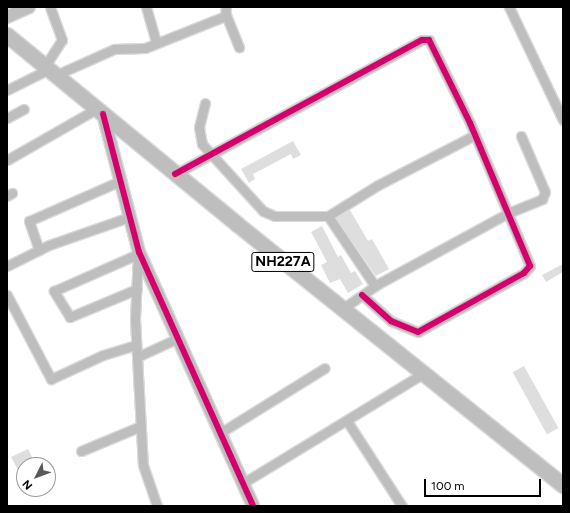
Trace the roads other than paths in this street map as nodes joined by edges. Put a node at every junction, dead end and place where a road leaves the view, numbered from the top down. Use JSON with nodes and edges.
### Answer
{"nodes":[{"id":1,"x":29,"y":7,"type":"edge"},
{"id":2,"x":50,"y":7,"type":"edge"},
{"id":3,"x":146,"y":7,"type":"edge"},
{"id":4,"x":509,"y":7,"type":"edge"},
{"id":5,"x":226,"y":11,"type":"edge"},
{"id":6,"x":7,"y":17,"type":"edge"},
{"id":7,"x":7,"y":35,"type":"edge"},
{"id":8,"x":156,"y":44,"type":"junction"},
{"id":9,"x":239,"y":48,"type":"dead end"},
{"id":10,"x":50,"y":70,"type":"junction"},
{"id":11,"x":7,"y":90,"type":"edge"},
{"id":12,"x":205,"y":103,"type":"dead end"},
{"id":13,"x":24,"y":109,"type":"dead end"},
{"id":14,"x":100,"y":112,"type":"junction"},
{"id":15,"x":7,"y":118,"type":"edge"},
{"id":16,"x":563,"y":120,"type":"edge"},
{"id":17,"x":475,"y":135,"type":"junction"},
{"id":18,"x":521,"y":136,"type":"dead end"},
{"id":19,"x":210,"y":155,"type":"junction"},
{"id":20,"x":7,"y":160,"type":"edge"},
{"id":21,"x":175,"y":174,"type":"junction"},
{"id":22,"x":120,"y":181,"type":"junction"},
{"id":23,"x":508,"y":213,"type":"junction"},
{"id":24,"x":328,"y":216,"type":"junction"},
{"id":25,"x":129,"y":217,"type":"junction"},
{"id":26,"x":39,"y":250,"type":"junction"},
{"id":27,"x":138,"y":253,"type":"junction"},
{"id":28,"x":7,"y":266,"type":"edge"},
{"id":29,"x":376,"y":286,"type":"junction"},
{"id":30,"x":137,"y":289,"type":"junction"},
{"id":31,"x":362,"y":295,"type":"junction"},
{"id":32,"x":8,"y":300,"type":"edge"},
{"id":33,"x":342,"y":309,"type":"junction"},
{"id":34,"x":176,"y":339,"type":"junction"},
{"id":35,"x":136,"y":345,"type":"junction"},
{"id":36,"x":137,"y":357,"type":"junction"},
{"id":37,"x":325,"y":368,"type":"dead end"},
{"id":38,"x":422,"y":374,"type":"junction"},
{"id":39,"x":347,"y":421,"type":"junction"},
{"id":40,"x":141,"y":426,"type":"junction"},
{"id":41,"x":220,"y":433,"type":"junction"},
{"id":42,"x":81,"y":451,"type":"dead end"},
{"id":43,"x":243,"y":483,"type":"junction"},
{"id":44,"x":563,"y":484,"type":"edge"},
{"id":45,"x":156,"y":506,"type":"edge"},
{"id":46,"x":253,"y":506,"type":"edge"},
{"id":47,"x":402,"y":506,"type":"edge"}],
"edges":[{"from":1,"to":6,"type":"street"},
{"from":2,"to":10,"type":"street"},
{"from":3,"to":8,"type":"street"},
{"from":4,"to":16,"type":"street"},
{"from":5,"to":8,"type":"street"},
{"from":5,"to":9,"type":"street"},
{"from":7,"to":10,"type":"highway","number":"NH227A"},
{"from":8,"to":10,"type":"street"},
{"from":10,"to":11,"type":"street"},
{"from":10,"to":14,"type":"highway","number":"NH227A"},
{"from":12,"to":19,"type":"street"},
{"from":13,"to":15,"type":"street"},
{"from":14,"to":20,"type":"street"},
{"from":14,"to":21,"type":"highway","number":"NH227A"},
{"from":14,"to":22,"type":"street"},
{"from":17,"to":19,"type":"street"},
{"from":17,"to":23,"type":"street"},
{"from":17,"to":24,"type":"street"},
{"from":18,"to":23,"type":"street"},
{"from":19,"to":21,"type":"street"},
{"from":19,"to":24,"type":"street"},
{"from":21,"to":33,"type":"highway","number":"NH227A"},
{"from":22,"to":25,"type":"street"},
{"from":22,"to":26,"type":"street"},
{"from":23,"to":29,"type":"street"},
{"from":23,"to":31,"type":"street"},
{"from":24,"to":29,"type":"street"},
{"from":25,"to":26,"type":"street"},
{"from":25,"to":27,"type":"street"},
{"from":26,"to":28,"type":"street"},
{"from":27,"to":30,"type":"street"},
{"from":27,"to":30,"type":"street"},
{"from":27,"to":34,"type":"street"},
{"from":29,"to":31,"type":"street"},
{"from":30,"to":35,"type":"street"},
{"from":31,"to":33,"type":"street"},
{"from":32,"to":35,"type":"street"},
{"from":33,"to":38,"type":"highway","number":"NH227A"},
{"from":34,"to":36,"type":"street"},
{"from":34,"to":41,"type":"street"},
{"from":35,"to":36,"type":"street"},
{"from":36,"to":40,"type":"street"},
{"from":37,"to":41,"type":"street"},
{"from":38,"to":39,"type":"street"},
{"from":38,"to":44,"type":"highway","number":"NH227A"},
{"from":39,"to":43,"type":"street"},
{"from":39,"to":47,"type":"street"},
{"from":40,"to":42,"type":"street"},
{"from":40,"to":45,"type":"street"},
{"from":41,"to":43,"type":"street"},
{"from":43,"to":46,"type":"street"}]}
